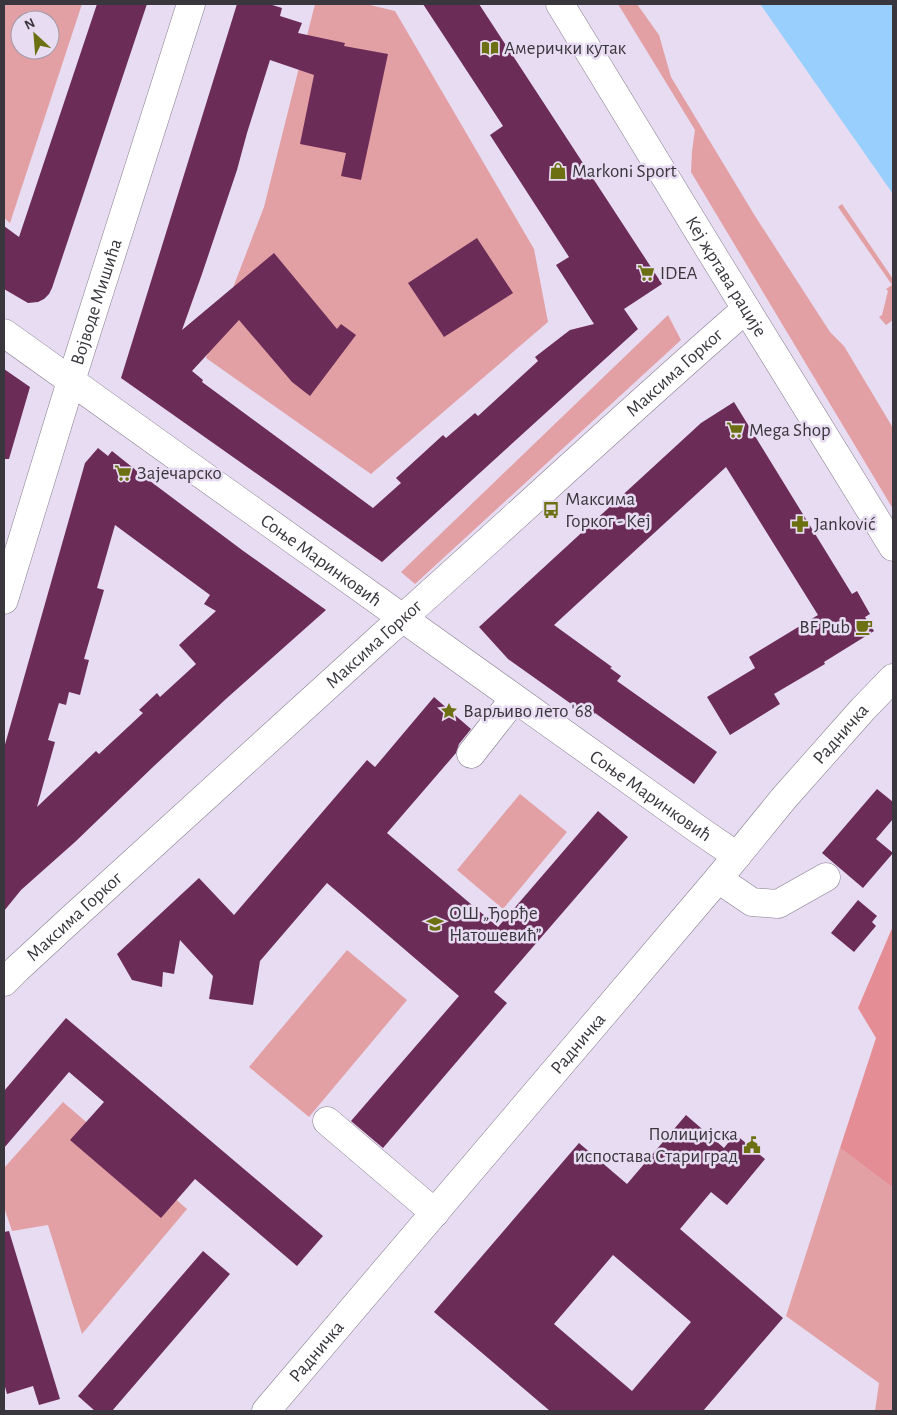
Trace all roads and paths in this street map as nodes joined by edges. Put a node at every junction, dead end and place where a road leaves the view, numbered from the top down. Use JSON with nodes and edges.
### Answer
{"nodes":[{"id":1,"x":191,"y":4,"type":"edge"},
{"id":2,"x":560,"y":4,"type":"edge"},
{"id":3,"x":746,"y":309,"type":"junction"},
{"id":4,"x":4,"y":333,"type":"edge"},
{"id":5,"x":71,"y":381,"type":"junction"},
{"id":6,"x":893,"y":547,"type":"edge"},
{"id":7,"x":4,"y":600,"type":"edge"},
{"id":8,"x":402,"y":618,"type":"junction"},
{"id":9,"x":893,"y":678,"type":"edge"},
{"id":10,"x":514,"y":699,"type":"junction"},
{"id":11,"x":471,"y":754,"type":"dead end"},
{"id":12,"x":738,"y":856,"type":"junction"},
{"id":13,"x":826,"y":877,"type":"dead end"},
{"id":14,"x":718,"y":879,"type":"junction"},
{"id":15,"x":4,"y":982,"type":"edge"},
{"id":16,"x":327,"y":1121,"type":"dead end"},
{"id":17,"x":435,"y":1213,"type":"junction"},
{"id":18,"x":266,"y":1411,"type":"edge"}],
"edges":[{"from":1,"to":5,"type":"street","name":"Војводе Мишића"},
{"from":2,"to":3,"type":"street","name":"Кеј жртава рације"},
{"from":3,"to":6,"type":"street","name":"Кеј жртава рације"},
{"from":3,"to":8,"type":"street","name":"Максима Горког"},
{"from":4,"to":5,"type":"street","name":"Соње Маринковић"},
{"from":5,"to":7,"type":"street","name":"Војводе Мишића"},
{"from":5,"to":8,"type":"street","name":"Соње Маринковић"},
{"from":8,"to":10,"type":"street","name":"Соње Маринковић"},
{"from":8,"to":15,"type":"street","name":"Максима Горког"},
{"from":9,"to":12,"type":"street","name":"Радничка"},
{"from":10,"to":11,"type":"street"},
{"from":10,"to":12,"type":"street","name":"Соње Маринковић"},
{"from":12,"to":14,"type":"street","name":"Радничка"},
{"from":13,"to":14,"type":"street"},
{"from":14,"to":17,"type":"street","name":"Радничка"},
{"from":16,"to":17,"type":"street"},
{"from":17,"to":18,"type":"street","name":"Радничка"}]}
